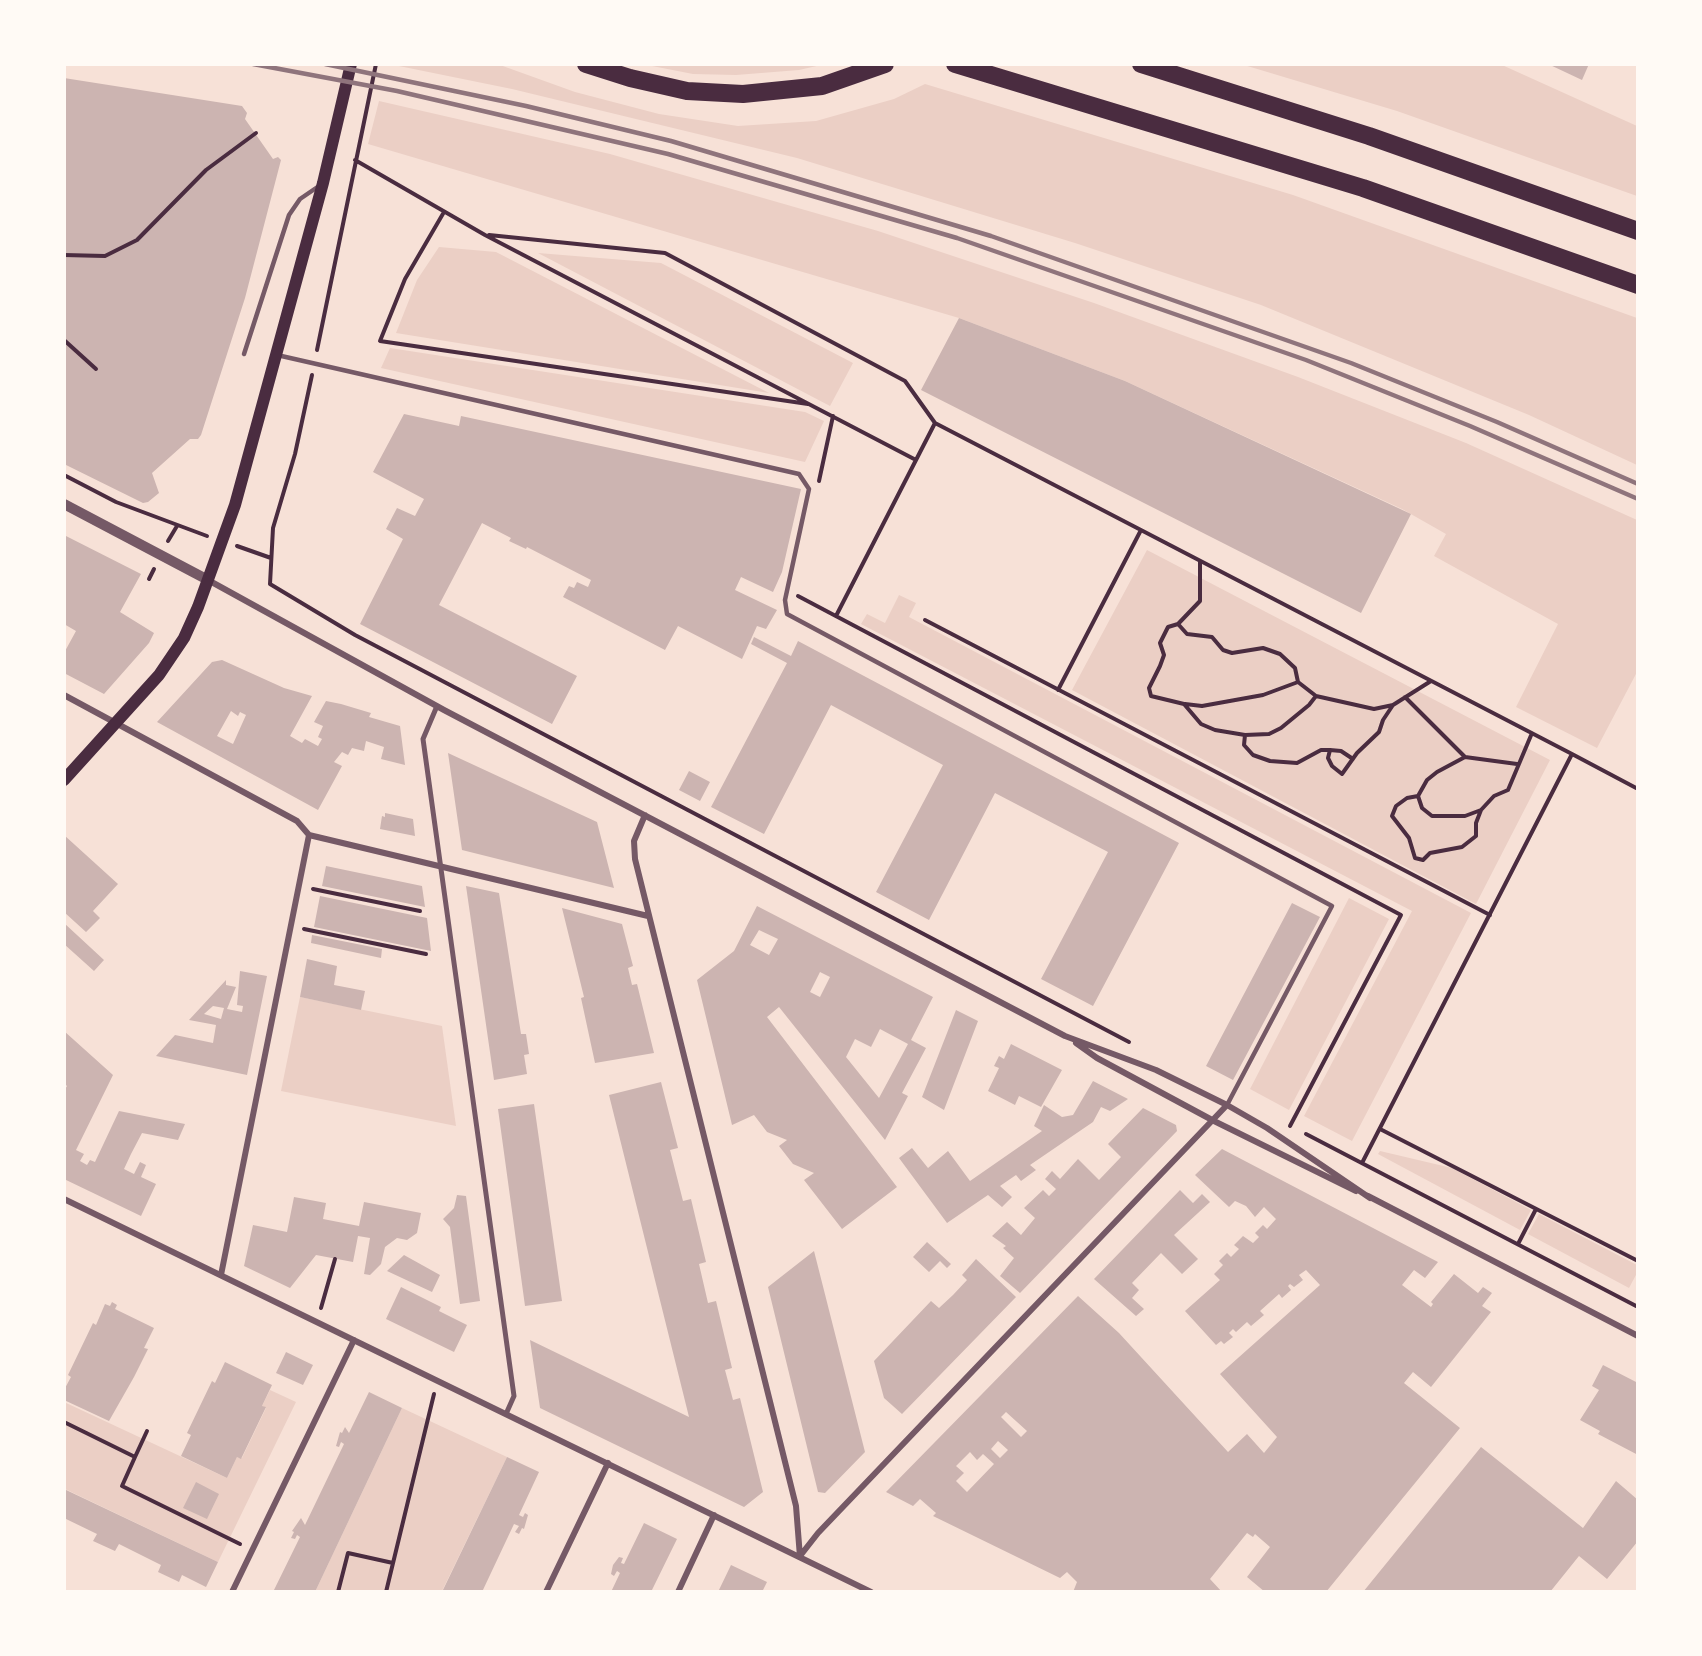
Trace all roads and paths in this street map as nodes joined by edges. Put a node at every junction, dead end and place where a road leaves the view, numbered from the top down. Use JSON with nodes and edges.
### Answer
{"nodes":[{"id":1,"x":351,"y":64,"type":"edge"},
{"id":2,"x":376,"y":64,"type":"edge"},
{"id":3,"x":586,"y":64,"type":"edge"},
{"id":4,"x":885,"y":64,"type":"edge"},
{"id":5,"x":956,"y":64,"type":"edge"},
{"id":6,"x":1141,"y":64,"type":"edge"},
{"id":7,"x":256,"y":133,"type":"dead end"},
{"id":8,"x":323,"y":183,"type":"junction"},
{"id":9,"x":444,"y":212,"type":"junction"},
{"id":10,"x":1638,"y":231,"type":"edge"},
{"id":11,"x":486,"y":235,"type":"junction"},
{"id":12,"x":64,"y":255,"type":"edge"},
{"id":13,"x":1638,"y":285,"type":"edge"},
{"id":14,"x":64,"y":340,"type":"edge"},
{"id":15,"x":244,"y":354,"type":"dead end"},
{"id":16,"x":277,"y":355,"type":"junction"},
{"id":17,"x":96,"y":369,"type":"dead end"},
{"id":18,"x":812,"y":405,"type":"junction"},
{"id":19,"x":833,"y":416,"type":"junction"},
{"id":20,"x":935,"y":423,"type":"junction"},
{"id":21,"x":916,"y":460,"type":"junction"},
{"id":22,"x":822,"y":464,"type":"dead end"},
{"id":23,"x":64,"y":475,"type":"edge"},
{"id":24,"x":64,"y":504,"type":"edge"},
{"id":25,"x":177,"y":526,"type":"dead end"},
{"id":26,"x":1141,"y":530,"type":"junction"},
{"id":27,"x":1200,"y":561,"type":"junction"},
{"id":28,"x":208,"y":580,"type":"junction"},
{"id":29,"x":270,"y":584,"type":"dead end"},
{"id":30,"x":836,"y":616,"type":"dead end"},
{"id":31,"x":925,"y":620,"type":"dead end"},
{"id":32,"x":1178,"y":624,"type":"junction"},
{"id":33,"x":1431,"y":681,"type":"junction"},
{"id":34,"x":1298,"y":682,"type":"junction"},
{"id":35,"x":1058,"y":690,"type":"junction"},
{"id":36,"x":64,"y":695,"type":"edge"},
{"id":37,"x":1316,"y":696,"type":"junction"},
{"id":38,"x":1405,"y":697,"type":"junction"},
{"id":39,"x":1184,"y":704,"type":"junction"},
{"id":40,"x":1393,"y":705,"type":"junction"},
{"id":41,"x":436,"y":706,"type":"junction"},
{"id":42,"x":118,"y":723,"type":"junction"},
{"id":43,"x":1532,"y":734,"type":"junction"},
{"id":44,"x":1245,"y":735,"type":"junction"},
{"id":45,"x":1330,"y":750,"type":"junction"},
{"id":46,"x":1572,"y":754,"type":"junction"},
{"id":47,"x":1465,"y":757,"type":"junction"},
{"id":48,"x":1353,"y":759,"type":"junction"},
{"id":49,"x":1517,"y":764,"type":"junction"},
{"id":50,"x":64,"y":780,"type":"edge"},
{"id":51,"x":1638,"y":789,"type":"edge"},
{"id":52,"x":1418,"y":796,"type":"junction"},
{"id":53,"x":1481,"y":810,"type":"junction"},
{"id":54,"x":645,"y":815,"type":"junction"},
{"id":55,"x":309,"y":835,"type":"junction"},
{"id":56,"x":441,"y":867,"type":"junction"},
{"id":57,"x":300,"y":886,"type":"junction"},
{"id":58,"x":420,"y":911,"type":"dead end"},
{"id":59,"x":1490,"y":915,"type":"junction"},
{"id":60,"x":648,"y":916,"type":"junction"},
{"id":61,"x":292,"y":927,"type":"junction"},
{"id":62,"x":426,"y":954,"type":"dead end"},
{"id":63,"x":1065,"y":1036,"type":"junction"},
{"id":64,"x":1138,"y":1046,"type":"dead end"},
{"id":65,"x":1227,"y":1105,"type":"junction"},
{"id":66,"x":1214,"y":1121,"type":"junction"},
{"id":67,"x":1282,"y":1121,"type":"dead end"},
{"id":68,"x":1380,"y":1129,"type":"junction"},
{"id":69,"x":1362,"y":1163,"type":"junction"},
{"id":70,"x":1370,"y":1198,"type":"junction"},
{"id":71,"x":64,"y":1199,"type":"edge"},
{"id":72,"x":1536,"y":1209,"type":"junction"},
{"id":73,"x":1518,"y":1244,"type":"junction"},
{"id":74,"x":335,"y":1259,"type":"dead end"},
{"id":75,"x":1638,"y":1262,"type":"edge"},
{"id":76,"x":221,"y":1275,"type":"junction"},
{"id":77,"x":1638,"y":1307,"type":"edge"},
{"id":78,"x":321,"y":1308,"type":"dead end"},
{"id":79,"x":1638,"y":1336,"type":"edge"},
{"id":80,"x":354,"y":1340,"type":"junction"},
{"id":81,"x":437,"y":1380,"type":"junction"},
{"id":82,"x":506,"y":1414,"type":"junction"},
{"id":83,"x":64,"y":1422,"type":"edge"},
{"id":84,"x":147,"y":1431,"type":"dead end"},
{"id":85,"x":135,"y":1457,"type":"junction"},
{"id":86,"x":608,"y":1463,"type":"junction"},
{"id":87,"x":714,"y":1515,"type":"junction"},
{"id":88,"x":252,"y":1550,"type":"junction"},
{"id":89,"x":800,"y":1557,"type":"junction"},
{"id":90,"x":393,"y":1563,"type":"junction"},
{"id":91,"x":869,"y":1591,"type":"edge"},
{"id":92,"x":232,"y":1592,"type":"edge"},
{"id":93,"x":338,"y":1592,"type":"edge"},
{"id":94,"x":386,"y":1592,"type":"edge"},
{"id":95,"x":546,"y":1592,"type":"edge"},
{"id":96,"x":678,"y":1592,"type":"edge"}],
"edges":[{"from":1,"to":8,"type":"main road"},
{"from":2,"to":9,"type":"path"},
{"from":3,"to":4,"type":"highway"},
{"from":5,"to":13,"type":"highway"},
{"from":6,"to":10,"type":"highway"},
{"from":7,"to":12,"type":"path"},
{"from":8,"to":15,"type":"lane"},
{"from":8,"to":16,"type":"main road"},
{"from":9,"to":11,"type":"path"},
{"from":9,"to":18,"type":"path"},
{"from":11,"to":18,"type":"path"},
{"from":11,"to":20,"type":"path"},
{"from":14,"to":17,"type":"path"},
{"from":16,"to":28,"type":"main road"},
{"from":16,"to":65,"type":"lane"},
{"from":18,"to":19,"type":"path"},
{"from":19,"to":21,"type":"path"},
{"from":19,"to":22,"type":"path"},
{"from":20,"to":21,"type":"path"},
{"from":20,"to":26,"type":"path"},
{"from":21,"to":30,"type":"path"},
{"from":23,"to":25,"type":"path"},
{"from":24,"to":28,"type":"street"},
{"from":26,"to":27,"type":"path"},
{"from":26,"to":35,"type":"path"},
{"from":27,"to":32,"type":"path"},
{"from":27,"to":33,"type":"path"},
{"from":28,"to":41,"type":"street"},
{"from":28,"to":42,"type":"main road"},
{"from":29,"to":64,"type":"path"},
{"from":31,"to":35,"type":"path"},
{"from":32,"to":34,"type":"path"},
{"from":32,"to":39,"type":"path"},
{"from":33,"to":38,"type":"path"},
{"from":33,"to":43,"type":"path"},
{"from":34,"to":37,"type":"path"},
{"from":34,"to":39,"type":"path"},
{"from":35,"to":59,"type":"path"},
{"from":36,"to":42,"type":"street"},
{"from":37,"to":40,"type":"path"},
{"from":37,"to":44,"type":"path"},
{"from":38,"to":40,"type":"path"},
{"from":38,"to":47,"type":"path"},
{"from":39,"to":44,"type":"path"},
{"from":40,"to":48,"type":"path"},
{"from":41,"to":54,"type":"street"},
{"from":41,"to":56,"type":"street"},
{"from":42,"to":50,"type":"main road"},
{"from":42,"to":55,"type":"street"},
{"from":43,"to":46,"type":"path"},
{"from":43,"to":49,"type":"path"},
{"from":44,"to":45,"type":"path"},
{"from":45,"to":48,"type":"path"},
{"from":45,"to":48,"type":"path"},
{"from":46,"to":51,"type":"path"},
{"from":46,"to":59,"type":"path"},
{"from":47,"to":49,"type":"path"},
{"from":47,"to":52,"type":"path"},
{"from":49,"to":53,"type":"path"},
{"from":52,"to":53,"type":"path"},
{"from":52,"to":53,"type":"path"},
{"from":54,"to":60,"type":"street"},
{"from":54,"to":63,"type":"street"},
{"from":55,"to":56,"type":"street"},
{"from":55,"to":57,"type":"street"},
{"from":56,"to":60,"type":"street"},
{"from":56,"to":82,"type":"street"},
{"from":57,"to":58,"type":"path"},
{"from":57,"to":61,"type":"street"},
{"from":59,"to":68,"type":"path"},
{"from":60,"to":89,"type":"street"},
{"from":61,"to":62,"type":"path"},
{"from":61,"to":76,"type":"street"},
{"from":63,"to":65,"type":"street"},
{"from":63,"to":66,"type":"street"},
{"from":65,"to":66,"type":"street"},
{"from":65,"to":70,"type":"street"},
{"from":66,"to":70,"type":"street"},
{"from":66,"to":89,"type":"street"},
{"from":67,"to":69,"type":"path"},
{"from":68,"to":69,"type":"path"},
{"from":68,"to":72,"type":"path"},
{"from":69,"to":73,"type":"path"},
{"from":70,"to":79,"type":"street"},
{"from":71,"to":76,"type":"street"},
{"from":72,"to":73,"type":"path"},
{"from":72,"to":75,"type":"path"},
{"from":73,"to":77,"type":"path"},
{"from":74,"to":78,"type":"path"},
{"from":76,"to":80,"type":"street"},
{"from":80,"to":81,"type":"street"},
{"from":80,"to":88,"type":"street"},
{"from":81,"to":82,"type":"street"},
{"from":81,"to":90,"type":"path"},
{"from":82,"to":86,"type":"street"},
{"from":83,"to":85,"type":"path"},
{"from":84,"to":85,"type":"path"},
{"from":85,"to":88,"type":"path"},
{"from":86,"to":87,"type":"street"},
{"from":86,"to":95,"type":"street"},
{"from":87,"to":89,"type":"street"},
{"from":87,"to":96,"type":"street"},
{"from":88,"to":92,"type":"street"},
{"from":89,"to":91,"type":"street"},
{"from":90,"to":93,"type":"path"},
{"from":90,"to":94,"type":"path"}]}
